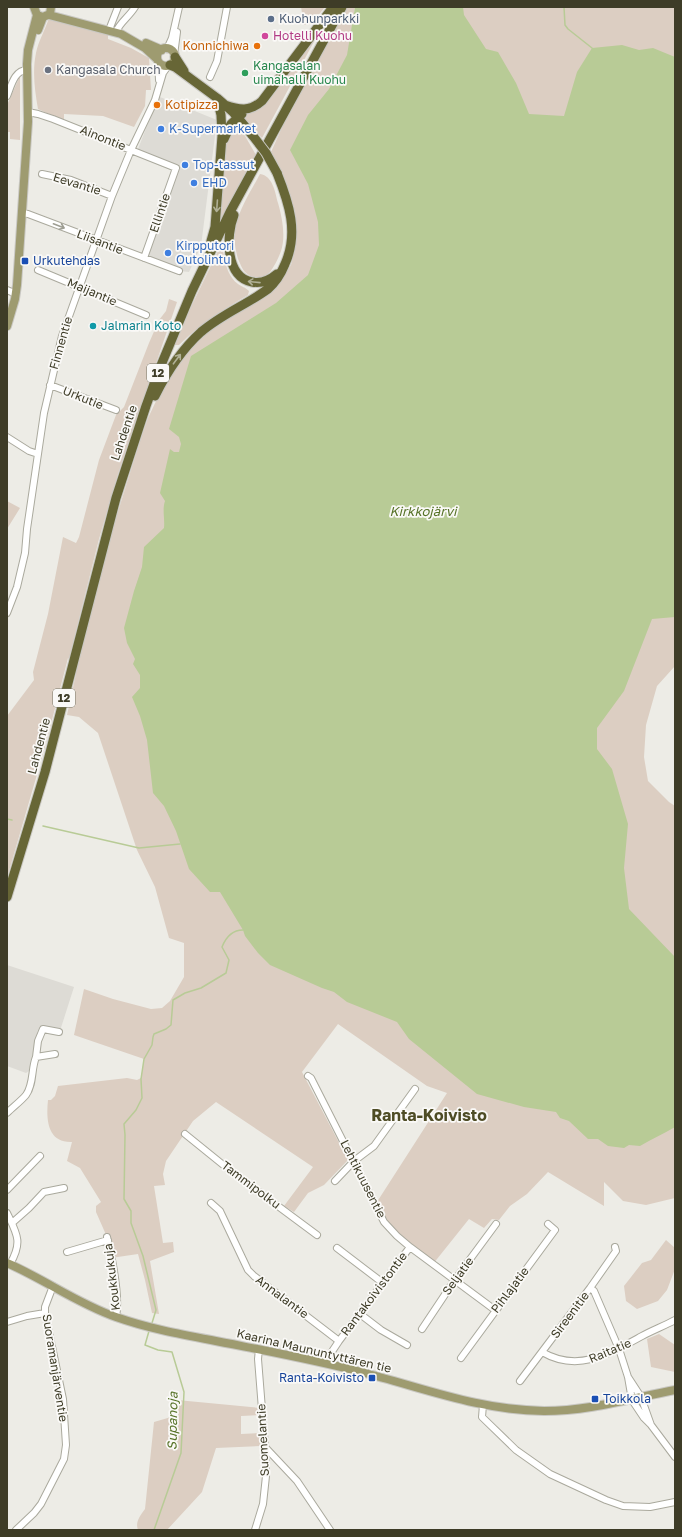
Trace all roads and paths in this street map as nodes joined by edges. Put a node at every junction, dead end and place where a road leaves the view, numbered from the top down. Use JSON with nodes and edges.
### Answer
{"nodes":[{"id":1,"x":118,"y":7,"type":"edge"},
{"id":2,"x":135,"y":7,"type":"edge"},
{"id":3,"x":179,"y":7,"type":"edge"},
{"id":4,"x":227,"y":7,"type":"edge"},
{"id":5,"x":333,"y":7,"type":"edge"},
{"id":6,"x":342,"y":7,"type":"edge"},
{"id":7,"x":41,"y":11,"type":"edge"},
{"id":8,"x":177,"y":18,"type":"junction"},
{"id":9,"x":113,"y":30,"type":"junction"},
{"id":10,"x":164,"y":50,"type":"junction"},
{"id":11,"x":158,"y":60,"type":"junction"},
{"id":12,"x":172,"y":61,"type":"junction"},
{"id":13,"x":27,"y":70,"type":"junction"},
{"id":14,"x":210,"y":77,"type":"dead end"},
{"id":15,"x":159,"y":86,"type":"junction"},
{"id":16,"x":7,"y":96,"type":"edge"},
{"id":17,"x":217,"y":98,"type":"junction"},
{"id":18,"x":225,"y":105,"type":"junction"},
{"id":19,"x":248,"y":110,"type":"junction"},
{"id":20,"x":28,"y":112,"type":"junction"},
{"id":21,"x":237,"y":118,"type":"junction"},
{"id":22,"x":221,"y":146,"type":"junction"},
{"id":23,"x":131,"y":150,"type":"junction"},
{"id":24,"x":176,"y":168,"type":"joint"},
{"id":25,"x":251,"y":173,"type":"junction"},
{"id":26,"x":42,"y":174,"type":"dead end"},
{"id":27,"x":112,"y":196,"type":"junction"},
{"id":28,"x":22,"y":213,"type":"junction"},
{"id":29,"x":96,"y":240,"type":"junction"},
{"id":30,"x":144,"y":258,"type":"junction"},
{"id":31,"x":286,"y":264,"type":"junction"},
{"id":32,"x":38,"y":270,"type":"dead end"},
{"id":33,"x":179,"y":271,"type":"dead end"},
{"id":34,"x":80,"y":288,"type":"junction"},
{"id":35,"x":192,"y":291,"type":"junction"},
{"id":36,"x":10,"y":293,"type":"edge"},
{"id":37,"x":146,"y":315,"type":"dead end"},
{"id":38,"x":7,"y":326,"type":"edge"},
{"id":39,"x":50,"y":385,"type":"junction"},
{"id":40,"x":116,"y":410,"type":"dead end"},
{"id":41,"x":7,"y":437,"type":"edge"},
{"id":42,"x":38,"y":454,"type":"junction"},
{"id":43,"x":129,"y":456,"type":"junction"},
{"id":44,"x":7,"y":613,"type":"edge"},
{"id":45,"x":7,"y":897,"type":"edge"},
{"id":46,"x":59,"y":1032,"type":"dead end"},
{"id":47,"x":54,"y":1054,"type":"dead end"},
{"id":48,"x":36,"y":1057,"type":"junction"},
{"id":49,"x":308,"y":1076,"type":"dead end"},
{"id":50,"x":415,"y":1089,"type":"dead end"},
{"id":51,"x":7,"y":1113,"type":"edge"},
{"id":52,"x":185,"y":1134,"type":"dead end"},
{"id":53,"x":40,"y":1156,"type":"dead end"},
{"id":54,"x":354,"y":1161,"type":"junction"},
{"id":55,"x":335,"y":1181,"type":"dead end"},
{"id":56,"x":64,"y":1188,"type":"dead end"},
{"id":57,"x":7,"y":1190,"type":"edge"},
{"id":58,"x":211,"y":1202,"type":"dead end"},
{"id":59,"x":7,"y":1213,"type":"edge"},
{"id":60,"x":12,"y":1223,"type":"junction"},
{"id":61,"x":496,"y":1224,"type":"dead end"},
{"id":62,"x":548,"y":1224,"type":"dead end"},
{"id":63,"x":318,"y":1234,"type":"dead end"},
{"id":64,"x":410,"y":1247,"type":"junction"},
{"id":65,"x":615,"y":1247,"type":"dead end"},
{"id":66,"x":337,"y":1248,"type":"dead end"},
{"id":67,"x":67,"y":1252,"type":"dead end"},
{"id":68,"x":9,"y":1264,"type":"edge"},
{"id":69,"x":454,"y":1281,"type":"junction"},
{"id":70,"x":383,"y":1283,"type":"junction"},
{"id":71,"x":52,"y":1286,"type":"junction"},
{"id":72,"x":590,"y":1288,"type":"junction"},
{"id":73,"x":495,"y":1310,"type":"junction"},
{"id":74,"x":45,"y":1314,"type":"junction"},
{"id":75,"x":360,"y":1314,"type":"junction"},
{"id":76,"x":116,"y":1317,"type":"junction"},
{"id":77,"x":675,"y":1320,"type":"edge"},
{"id":78,"x":7,"y":1322,"type":"edge"},
{"id":79,"x":422,"y":1329,"type":"dead end"},
{"id":80,"x":339,"y":1341,"type":"junction"},
{"id":81,"x":407,"y":1345,"type":"dead end"},
{"id":82,"x":619,"y":1349,"type":"junction"},
{"id":83,"x":259,"y":1350,"type":"junction"},
{"id":84,"x":542,"y":1352,"type":"junction"},
{"id":85,"x":461,"y":1358,"type":"dead end"},
{"id":86,"x":327,"y":1363,"type":"junction"},
{"id":87,"x":628,"y":1377,"type":"junction"},
{"id":88,"x":520,"y":1381,"type":"dead end"},
{"id":89,"x":675,"y":1390,"type":"edge"},
{"id":90,"x":641,"y":1397,"type":"junction"},
{"id":91,"x":632,"y":1400,"type":"junction"},
{"id":92,"x":483,"y":1405,"type":"junction"},
{"id":93,"x":651,"y":1425,"type":"junction"},
{"id":94,"x":265,"y":1447,"type":"junction"},
{"id":95,"x":675,"y":1457,"type":"edge"},
{"id":96,"x":675,"y":1502,"type":"edge"},
{"id":97,"x":16,"y":1530,"type":"edge"},
{"id":98,"x":255,"y":1530,"type":"edge"},
{"id":99,"x":330,"y":1530,"type":"edge"}],
"edges":[{"from":1,"to":9,"type":"street"},
{"from":2,"to":9,"type":"street"},
{"from":3,"to":8,"type":"street"},
{"from":4,"to":14,"type":"street"},
{"from":5,"to":19,"type":"highway"},
{"from":6,"to":25,"type":"highway","name":"Lahdentie","number":"12"},
{"from":7,"to":9,"type":"main road"},
{"from":7,"to":13,"type":"main road"},
{"from":8,"to":10,"type":"street"},
{"from":8,"to":12,"type":"street","name":"Finnentie"},
{"from":9,"to":10,"type":"main road"},
{"from":9,"to":11,"type":"main road"},
{"from":10,"to":11,"type":"main road"},
{"from":10,"to":12,"type":"main road"},
{"from":11,"to":12,"type":"main road"},
{"from":11,"to":15,"type":"street","name":"Finnentie"},
{"from":12,"to":15,"type":"street","name":"Finnentie"},
{"from":12,"to":17,"type":"highway"},
{"from":13,"to":16,"type":"street"},
{"from":13,"to":20,"type":"main road"},
{"from":15,"to":23,"type":"street","name":"Finnentie"},
{"from":17,"to":18,"type":"highway"},
{"from":17,"to":22,"type":"highway"},
{"from":18,"to":19,"type":"highway"},
{"from":18,"to":21,"type":"highway"},
{"from":19,"to":21,"type":"highway"},
{"from":20,"to":23,"type":"street","name":"Ainontie"},
{"from":20,"to":28,"type":"main road"},
{"from":21,"to":22,"type":"highway"},
{"from":21,"to":31,"type":"highway","bridge":true},
{"from":22,"to":35,"type":"highway","one_way":true},
{"from":23,"to":24,"type":"street","name":"Ainontie"},
{"from":23,"to":27,"type":"street","name":"Finnentie"},
{"from":24,"to":30,"type":"street","name":"Ellintie"},
{"from":31,"to":25,"type":"highway","one_way":true},
{"from":25,"to":35,"type":"highway","name":"Lahdentie","number":"12"},
{"from":26,"to":27,"type":"street","name":"Eevantie"},
{"from":27,"to":29,"type":"street","name":"Finnentie"},
{"from":28,"to":29,"type":"street","name":"Liisantie","one_way":true},
{"from":28,"to":36,"type":"main road"},
{"from":29,"to":30,"type":"street","name":"Liisantie"},
{"from":29,"to":34,"type":"street","name":"Finnentie"},
{"from":30,"to":33,"type":"street","name":"Liisantie"},
{"from":43,"to":31,"type":"highway","one_way":true},
{"from":32,"to":34,"type":"street","name":"Maijantie"},
{"from":34,"to":37,"type":"street","name":"Maijantie"},
{"from":34,"to":39,"type":"street","name":"Finnentie"},
{"from":35,"to":43,"type":"highway","name":"Lahdentie","number":"12"},
{"from":36,"to":38,"type":"main road"},
{"from":39,"to":40,"type":"street","name":"Urkutie"},
{"from":39,"to":42,"type":"street","name":"Finnentie"},
{"from":41,"to":42,"type":"street"},
{"from":42,"to":44,"type":"street","name":"Finnentie"},
{"from":43,"to":45,"type":"highway","name":"Lahdentie","number":"12"},
{"from":46,"to":48,"type":"street"},
{"from":47,"to":48,"type":"street"},
{"from":48,"to":51,"type":"street"},
{"from":49,"to":54,"type":"street","name":"Lehtikuusentie"},
{"from":50,"to":54,"type":"street"},
{"from":52,"to":63,"type":"street","name":"Tammipolku"},
{"from":53,"to":57,"type":"street"},
{"from":54,"to":55,"type":"street"},
{"from":54,"to":64,"type":"street","name":"Lehtikuusentie"},
{"from":56,"to":60,"type":"street"},
{"from":58,"to":80,"type":"street","name":"Annalantie"},
{"from":59,"to":60,"type":"street"},
{"from":60,"to":68,"type":"street"},
{"from":61,"to":69,"type":"street","name":"Seljatie"},
{"from":62,"to":73,"type":"street","name":"Pihlajatie"},
{"from":64,"to":69,"type":"street","name":"Lehtikuusentie"},
{"from":64,"to":70,"type":"street","name":"Rantakoivistontie"},
{"from":65,"to":72,"type":"street","name":"Sireenitie"},
{"from":66,"to":70,"type":"street"},
{"from":67,"to":76,"type":"street","name":"Koukkukuja"},
{"from":68,"to":71,"type":"main road","name":"Kaarina Maununtyttären tie"},
{"from":69,"to":73,"type":"street","name":"Lehtikuusentie"},
{"from":69,"to":79,"type":"street","name":"Seljatie"},
{"from":70,"to":75,"type":"street","name":"Rantakoivistontie"},
{"from":71,"to":74,"type":"street","name":"Suoramanjärventie"},
{"from":71,"to":76,"type":"main road","name":"Kaarina Maununtyttären tie"},
{"from":72,"to":82,"type":"street"},
{"from":72,"to":84,"type":"street","name":"Sireenitie"},
{"from":73,"to":85,"type":"street","name":"Pihlajatie"},
{"from":74,"to":78,"type":"street"},
{"from":74,"to":97,"type":"street","name":"Suoramanjärventie"},
{"from":75,"to":80,"type":"street","name":"Rantakoivistontie"},
{"from":75,"to":81,"type":"street"},
{"from":76,"to":83,"type":"main road","name":"Kaarina Maununtyttären tie"},
{"from":77,"to":82,"type":"street","name":"Raitatie"},
{"from":80,"to":86,"type":"street","name":"Rantakoivistontie"},
{"from":82,"to":84,"type":"street","name":"Raitatie"},
{"from":82,"to":87,"type":"street"},
{"from":83,"to":86,"type":"main road","name":"Kaarina Maununtyttären tie"},
{"from":83,"to":94,"type":"street","name":"Suomelantie"},
{"from":84,"to":88,"type":"street","name":"Sireenitie"},
{"from":86,"to":92,"type":"main road","name":"Kaarina Maununtyttären tie"},
{"from":87,"to":90,"type":"street"},
{"from":87,"to":91,"type":"street"},
{"from":89,"to":90,"type":"main road","name":"Kaarina Maununtyttären tie"},
{"from":90,"to":91,"type":"main road","name":"Kaarina Maununtyttären tie"},
{"from":90,"to":93,"type":"street"},
{"from":91,"to":92,"type":"main road","name":"Kaarina Maununtyttären tie"},
{"from":91,"to":93,"type":"street"},
{"from":92,"to":96,"type":"street"},
{"from":93,"to":95,"type":"street"},
{"from":94,"to":98,"type":"street","name":"Suomelantie"},
{"from":94,"to":99,"type":"street"}]}
